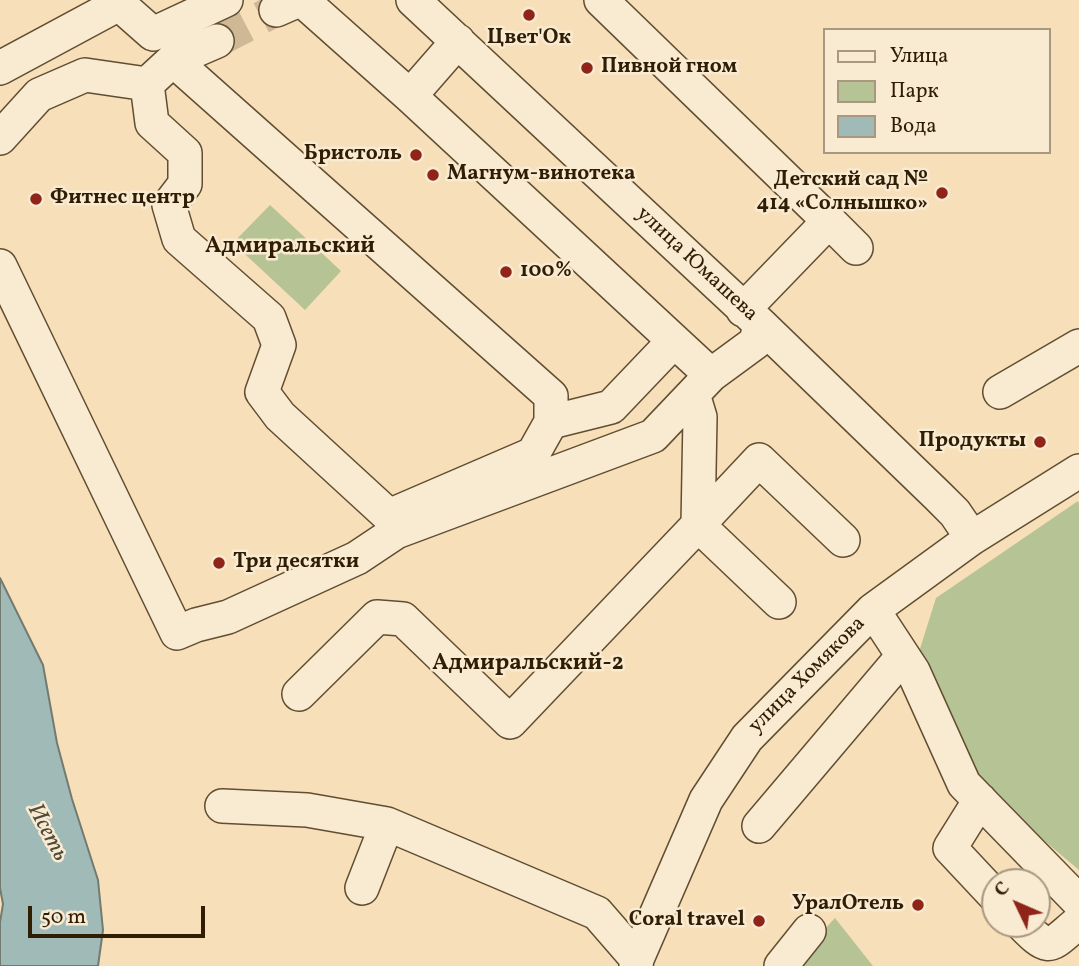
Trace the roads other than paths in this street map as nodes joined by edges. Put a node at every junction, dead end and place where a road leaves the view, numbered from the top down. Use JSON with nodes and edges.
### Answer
{"nodes":[{"id":1,"x":226,"y":0,"type":"edge"},
{"id":2,"x":413,"y":0,"type":"edge"},
{"id":3,"x":601,"y":0,"type":"edge"},
{"id":4,"x":119,"y":2,"type":"edge"},
{"id":5,"x":292,"y":3,"type":"edge"},
{"id":6,"x":218,"y":40,"type":"tunnel mouth"},
{"id":7,"x":458,"y":41,"type":"junction"},
{"id":8,"x":173,"y":60,"type":"junction"},
{"id":9,"x":0,"y":68,"type":"edge"},
{"id":10,"x":147,"y":84,"type":"junction"},
{"id":11,"x":410,"y":96,"type":"junction"},
{"id":12,"x":0,"y":138,"type":"edge"},
{"id":13,"x":829,"y":221,"type":"junction"},
{"id":14,"x":856,"y":248,"type":"dead end"},
{"id":15,"x":0,"y":266,"type":"edge"},
{"id":16,"x":752,"y":317,"type":"junction"},
{"id":17,"x":674,"y":341,"type":"junction"},
{"id":18,"x":1079,"y":346,"type":"edge"},
{"id":19,"x":702,"y":384,"type":"junction"},
{"id":20,"x":1000,"y":392,"type":"dead end"},
{"id":21,"x":551,"y":422,"type":"junction"},
{"id":22,"x":1079,"y":471,"type":"edge"},
{"id":23,"x":698,"y":525,"type":"junction"},
{"id":24,"x":972,"y":538,"type":"junction"},
{"id":25,"x":843,"y":540,"type":"dead end"},
{"id":26,"x":779,"y":602,"type":"dead end"},
{"id":27,"x":873,"y":610,"type":"junction"},
{"id":28,"x":903,"y":656,"type":"junction"},
{"id":29,"x":299,"y":694,"type":"dead end"},
{"id":30,"x":980,"y":800,"type":"junction"},
{"id":31,"x":222,"y":806,"type":"dead end"},
{"id":32,"x":387,"y":824,"type":"junction"},
{"id":33,"x":759,"y":826,"type":"dead end"},
{"id":34,"x":981,"y":880,"type":"edge"},
{"id":35,"x":362,"y":888,"type":"dead end"},
{"id":36,"x":1079,"y":902,"type":"edge"},
{"id":37,"x":1079,"y":922,"type":"edge"},
{"id":38,"x":809,"y":931,"type":"dead end"},
{"id":39,"x":1036,"y":938,"type":"edge"},
{"id":40,"x":636,"y":962,"type":"edge"},
{"id":41,"x":781,"y":966,"type":"edge"}],
"edges":[{"from":1,"to":4,"type":"street"},
{"from":2,"to":7,"type":"street","name":"улица Юмашева"},
{"from":3,"to":13,"type":"street"},
{"from":4,"to":9,"type":"street"},
{"from":5,"to":11,"type":"street"},
{"from":6,"to":8,"type":"street"},
{"from":7,"to":11,"type":"street"},
{"from":7,"to":16,"type":"street","name":"улица Юмашева"},
{"from":8,"to":10,"type":"street"},
{"from":8,"to":21,"type":"street"},
{"from":10,"to":12,"type":"street"},
{"from":10,"to":21,"type":"street"},
{"from":11,"to":17,"type":"street"},
{"from":13,"to":14,"type":"street"},
{"from":13,"to":16,"type":"street"},
{"from":15,"to":19,"type":"street"},
{"from":16,"to":19,"type":"street"},
{"from":16,"to":24,"type":"street","name":"улица Юмашева"},
{"from":17,"to":19,"type":"street"},
{"from":17,"to":21,"type":"street"},
{"from":18,"to":20,"type":"street"},
{"from":19,"to":23,"type":"street"},
{"from":22,"to":24,"type":"street","name":"улица Хомякова"},
{"from":23,"to":25,"type":"street"},
{"from":23,"to":26,"type":"street"},
{"from":23,"to":29,"type":"street"},
{"from":24,"to":27,"type":"street","name":"улица Хомякова"},
{"from":27,"to":28,"type":"street"},
{"from":27,"to":40,"type":"street","name":"улица Хомякова"},
{"from":28,"to":30,"type":"street"},
{"from":28,"to":33,"type":"street"},
{"from":30,"to":34,"type":"street"},
{"from":30,"to":36,"type":"street"},
{"from":31,"to":32,"type":"street"},
{"from":32,"to":35,"type":"street"},
{"from":32,"to":40,"type":"street"},
{"from":37,"to":39,"type":"street"},
{"from":38,"to":41,"type":"street"}]}
